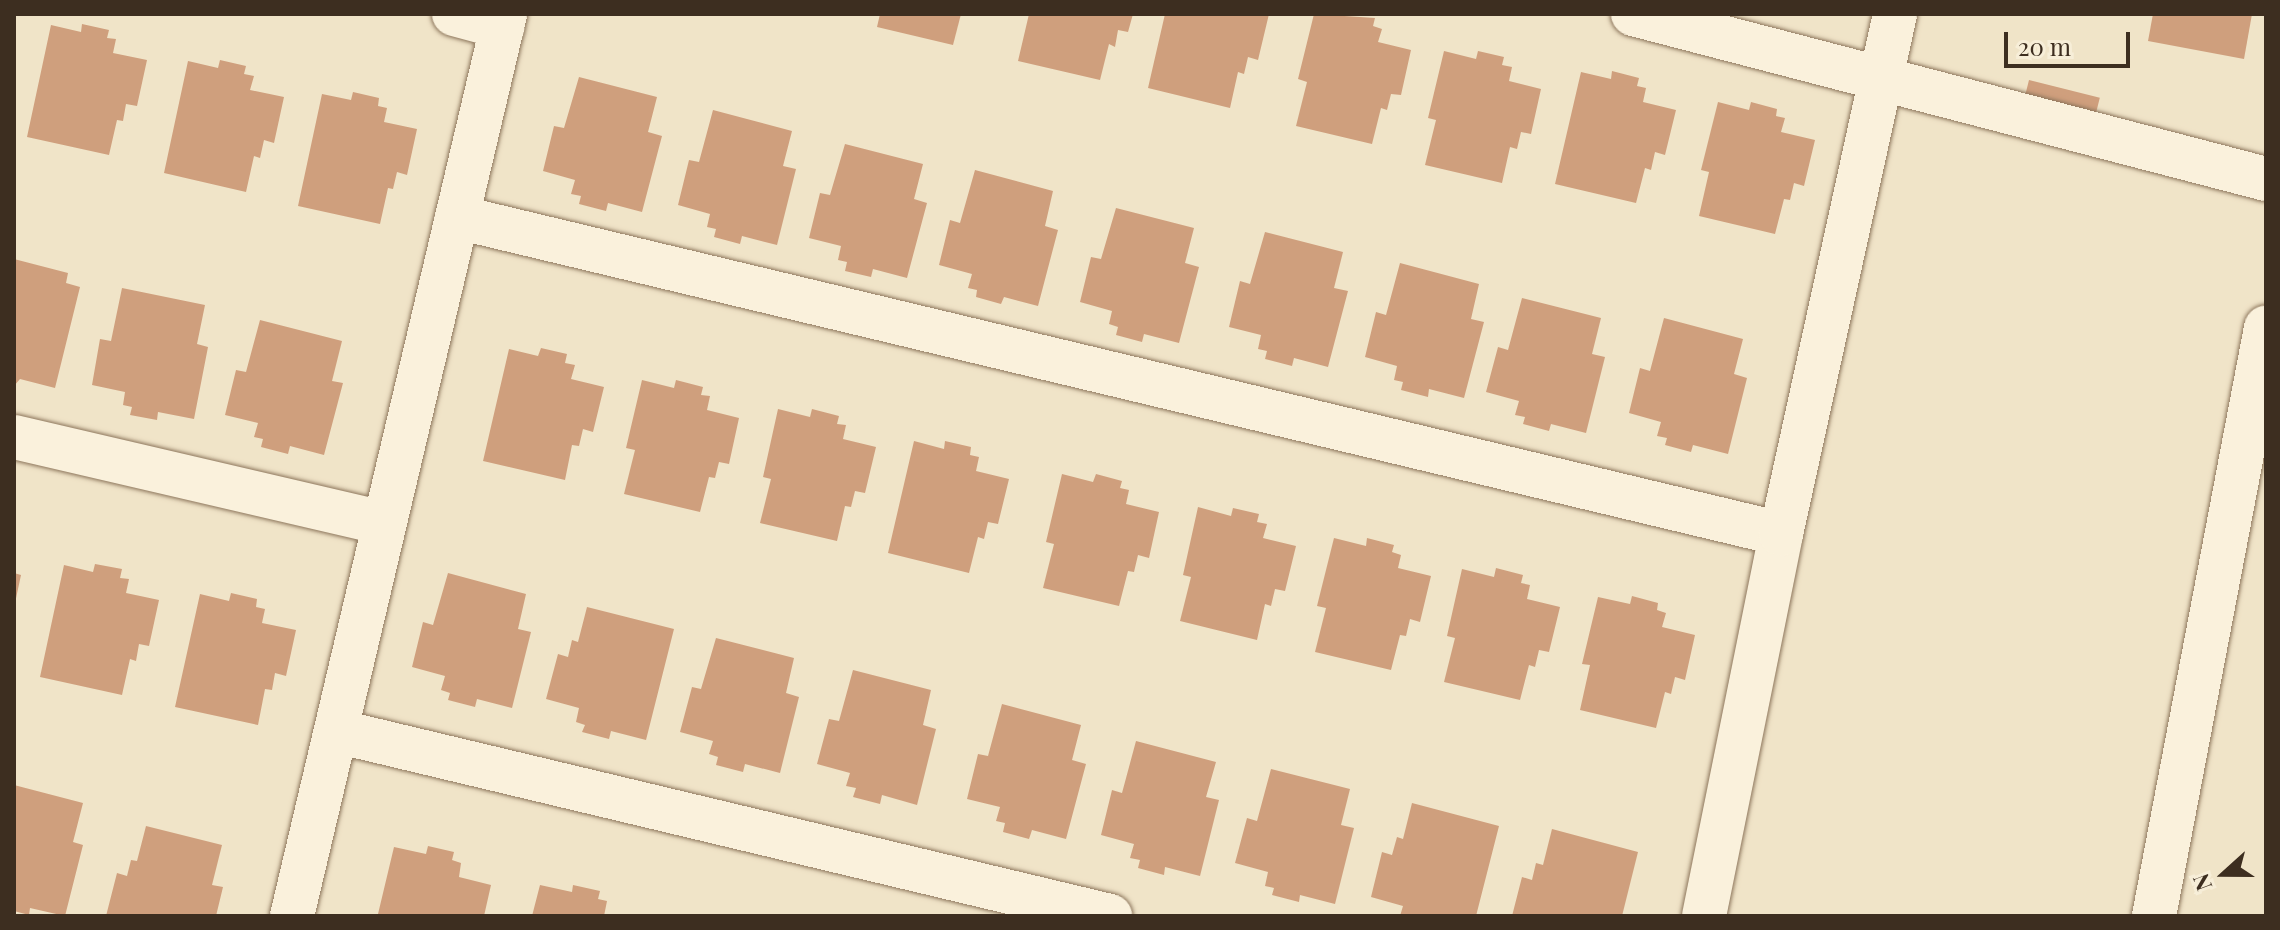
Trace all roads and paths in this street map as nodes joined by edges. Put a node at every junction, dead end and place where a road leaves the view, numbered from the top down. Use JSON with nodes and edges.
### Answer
{"nodes":[{"id":1,"x":454,"y":14,"type":"edge"},
{"id":2,"x":1633,"y":14,"type":"edge"},
{"id":3,"x":1895,"y":14,"type":"edge"},
{"id":4,"x":504,"y":20,"type":"edge"},
{"id":5,"x":1881,"y":79,"type":"junction"},
{"id":6,"x":2266,"y":179,"type":"edge"},
{"id":7,"x":457,"y":217,"type":"junction"},
{"id":8,"x":2266,"y":328,"type":"edge"},
{"id":9,"x":14,"y":437,"type":"edge"},
{"id":10,"x":384,"y":523,"type":"junction"},
{"id":11,"x":1781,"y":534,"type":"junction"},
{"id":12,"x":336,"y":731,"type":"junction"},
{"id":13,"x":292,"y":916,"type":"edge"},
{"id":14,"x":1110,"y":916,"type":"edge"},
{"id":15,"x":1704,"y":916,"type":"edge"},
{"id":16,"x":2154,"y":916,"type":"edge"}],
"edges":[{"from":1,"to":4,"type":"street"},
{"from":2,"to":5,"type":"street"},
{"from":3,"to":5,"type":"street"},
{"from":4,"to":7,"type":"street"},
{"from":5,"to":6,"type":"street"},
{"from":5,"to":11,"type":"street"},
{"from":7,"to":10,"type":"street"},
{"from":7,"to":11,"type":"street"},
{"from":8,"to":16,"type":"street"},
{"from":9,"to":10,"type":"street"},
{"from":10,"to":12,"type":"street"},
{"from":11,"to":15,"type":"street"},
{"from":12,"to":13,"type":"street"},
{"from":12,"to":14,"type":"street"}]}
